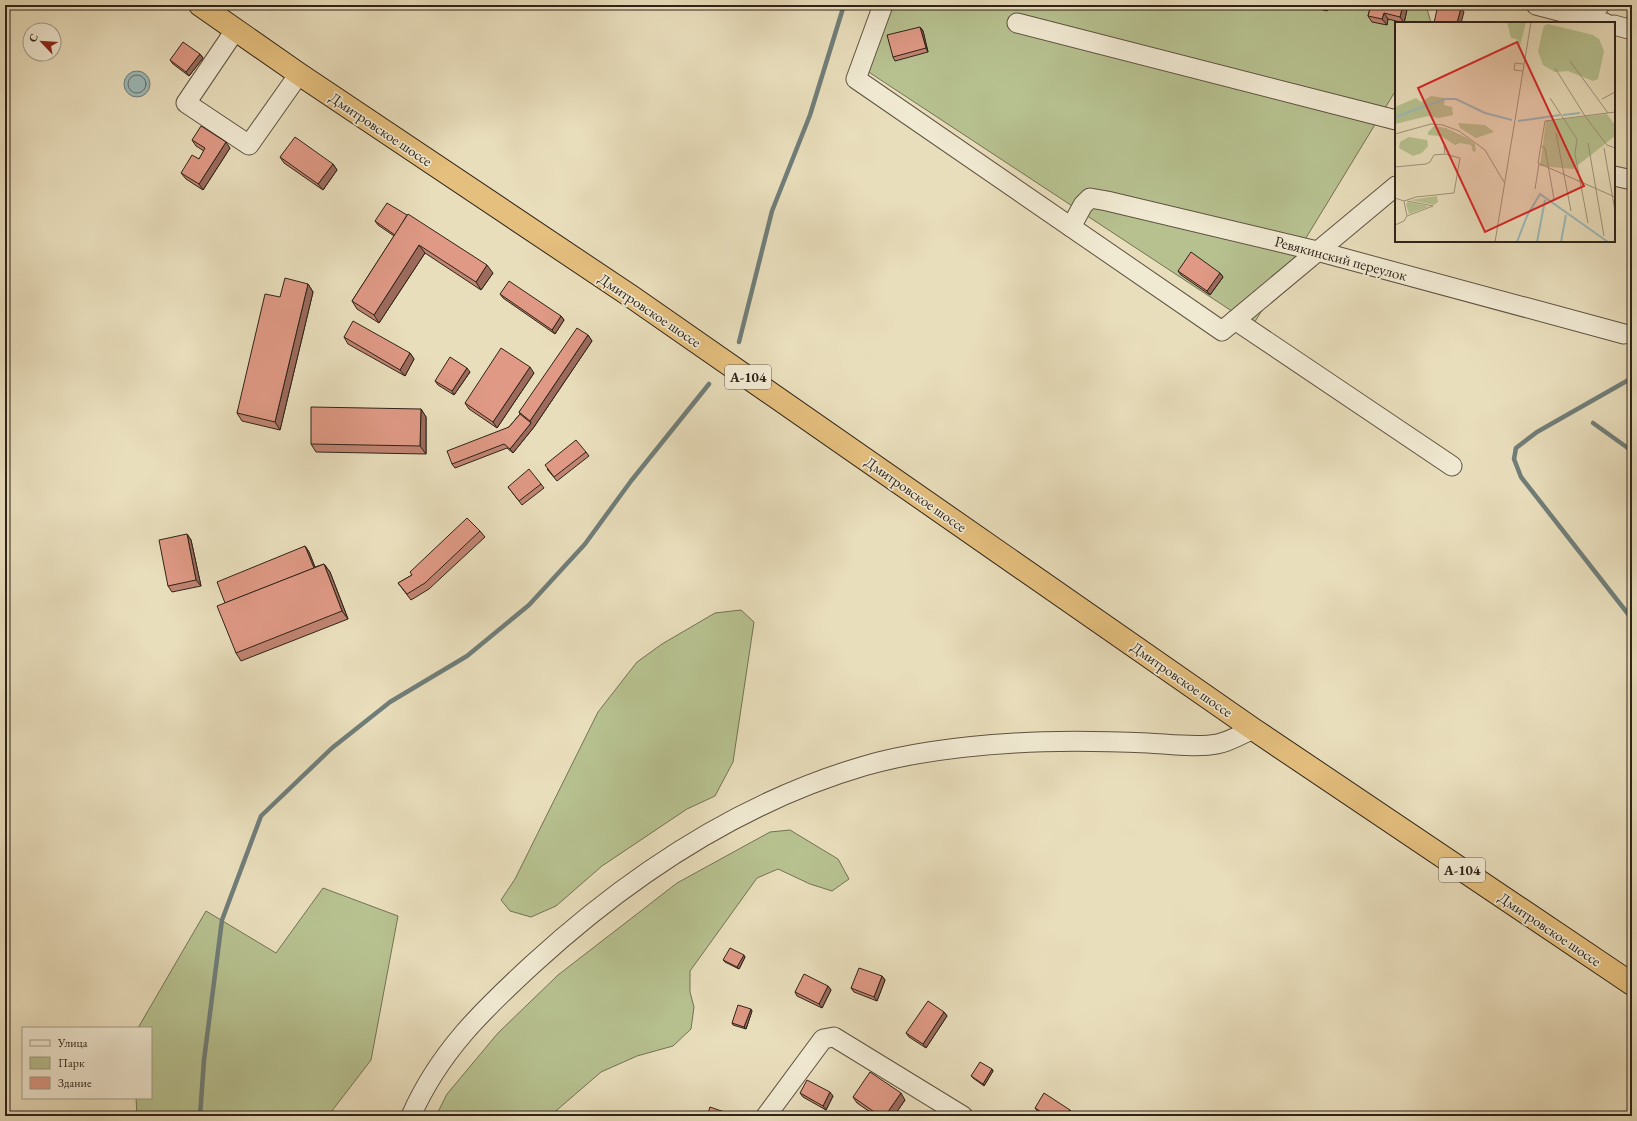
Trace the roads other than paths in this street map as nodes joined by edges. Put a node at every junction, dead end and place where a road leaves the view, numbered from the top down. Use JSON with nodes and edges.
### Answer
{"nodes":[{"id":1,"x":200,"y":5,"type":"edge"},
{"id":2,"x":883,"y":5,"type":"edge"},
{"id":3,"x":1536,"y":5,"type":"edge"},
{"id":4,"x":1600,"y":5,"type":"edge"},
{"id":5,"x":1583,"y":20,"type":"edge"},
{"id":6,"x":1598,"y":22,"type":"edge"},
{"id":7,"x":1017,"y":23,"type":"dead end"},
{"id":8,"x":1615,"y":25,"type":"edge"},
{"id":9,"x":236,"y":29,"type":"junction"},
{"id":10,"x":1632,"y":30,"type":"edge"},
{"id":11,"x":299,"y":74,"type":"junction"},
{"id":12,"x":1395,"y":120,"type":"edge"},
{"id":13,"x":1615,"y":176,"type":"edge"},
{"id":14,"x":1632,"y":180,"type":"edge"},
{"id":15,"x":1395,"y":187,"type":"edge"},
{"id":16,"x":1071,"y":227,"type":"junction"},
{"id":17,"x":1317,"y":251,"type":"junction"},
{"id":18,"x":1228,"y":326,"type":"junction"},
{"id":19,"x":1624,"y":334,"type":"dead end"},
{"id":20,"x":1452,"y":466,"type":"dead end"},
{"id":21,"x":1253,"y":729,"type":"junction"},
{"id":22,"x":1632,"y":984,"type":"edge"},
{"id":23,"x":411,"y":1116,"type":"edge"},
{"id":24,"x":766,"y":1116,"type":"edge"},
{"id":25,"x":963,"y":1116,"type":"edge"}],
"edges":[{"from":1,"to":9,"type":"highway","name":"Дмитровское шоссе","number":"А-104"},
{"from":2,"to":16,"type":"street"},
{"from":3,"to":5,"type":"street"},
{"from":4,"to":5,"type":"street"},
{"from":5,"to":6,"type":"street"},
{"from":7,"to":12,"type":"street"},
{"from":8,"to":10,"type":"street"},
{"from":9,"to":11,"type":"highway","name":"Дмитровское шоссе","number":"А-104"},
{"from":9,"to":11,"type":"street"},
{"from":11,"to":21,"type":"highway","name":"Дмитровское шоссе","number":"А-104"},
{"from":13,"to":14,"type":"street"},
{"from":15,"to":17,"type":"street"},
{"from":16,"to":17,"type":"street","name":"Ревякинский переулок"},
{"from":16,"to":18,"type":"street"},
{"from":17,"to":18,"type":"street"},
{"from":17,"to":19,"type":"street","name":"Ревякинский переулок"},
{"from":18,"to":20,"type":"street"},
{"from":21,"to":22,"type":"highway","name":"Дмитровское шоссе","number":"А-104"},
{"from":21,"to":23,"type":"street"},
{"from":24,"to":25,"type":"street"}]}
